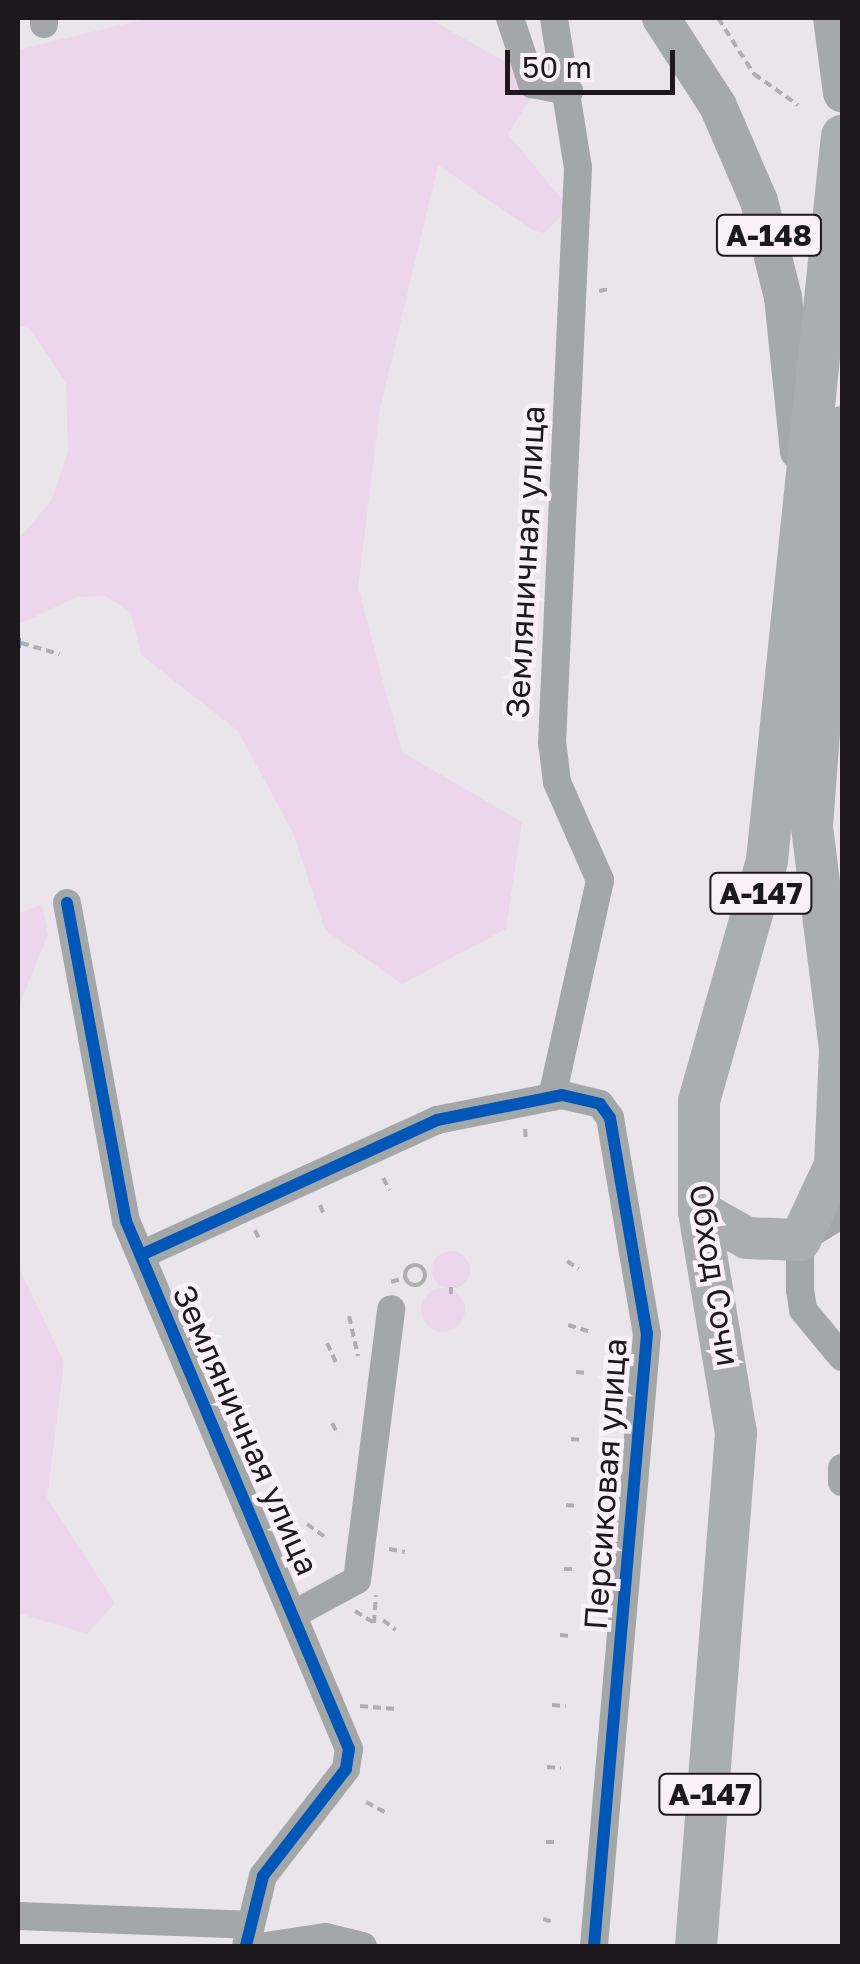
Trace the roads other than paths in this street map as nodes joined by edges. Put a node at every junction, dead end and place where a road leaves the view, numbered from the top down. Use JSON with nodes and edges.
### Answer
{"nodes":[{"id":1,"x":510,"y":18,"type":"edge"},
{"id":2,"x":554,"y":18,"type":"edge"},
{"id":3,"x":662,"y":18,"type":"edge"},
{"id":4,"x":832,"y":18,"type":"edge"},
{"id":5,"x":570,"y":91,"type":"junction"},
{"id":6,"x":842,"y":93,"type":"edge"},
{"id":7,"x":842,"y":136,"type":"edge"},
{"id":8,"x":842,"y":427,"type":"edge"},
{"id":9,"x":802,"y":478,"type":"junction"},
{"id":10,"x":67,"y":903,"type":"dead end"},
{"id":11,"x":552,"y":1097,"type":"junction"},
{"id":12,"x":699,"y":1211,"type":"junction"},
{"id":13,"x":842,"y":1214,"type":"edge"},
{"id":14,"x":800,"y":1240,"type":"junction"},
{"id":15,"x":140,"y":1255,"type":"junction"},
{"id":16,"x":391,"y":1309,"type":"dead end"},
{"id":17,"x":842,"y":1356,"type":"edge"},
{"id":18,"x":842,"y":1468,"type":"edge"},
{"id":19,"x":842,"y":1482,"type":"edge"},
{"id":20,"x":296,"y":1613,"type":"junction"},
{"id":21,"x":18,"y":1916,"type":"edge"},
{"id":22,"x":253,"y":1939,"type":"edge"},
{"id":23,"x":363,"y":1946,"type":"edge"},
{"id":24,"x":594,"y":1946,"type":"edge"},
{"id":25,"x":696,"y":1946,"type":"edge"}],
"edges":[{"from":1,"to":5,"type":"street"},
{"from":2,"to":5,"type":"street","name":"Земляничная улица"},
{"from":3,"to":9,"type":"main road","number":"А-148"},
{"from":4,"to":6,"type":"main road"},
{"from":5,"to":11,"type":"street","name":"Земляничная улица"},
{"from":7,"to":9,"type":"highway","name":"Обход Сочи","number":"А-147"},
{"from":8,"to":14,"type":"highway","number":"А-147"},
{"from":9,"to":12,"type":"highway","name":"Обход Сочи","number":"А-147"},
{"from":10,"to":15,"type":"street","name":"Земляничная улица"},
{"from":11,"to":15,"type":"street","name":"Персиковая улица"},
{"from":11,"to":24,"type":"street","name":"Персиковая улица"},
{"from":12,"to":14,"type":"highway"},
{"from":12,"to":25,"type":"highway","name":"Обход Сочи","number":"А-147"},
{"from":13,"to":14,"type":"street"},
{"from":14,"to":17,"type":"street"},
{"from":15,"to":20,"type":"street","name":"Земляничная улица"},
{"from":16,"to":20,"type":"street","name":"Земляничная улица"},
{"from":18,"to":19,"type":"street"},
{"from":20,"to":22,"type":"street","name":"Земляничная улица"},
{"from":21,"to":22,"type":"street"},
{"from":22,"to":23,"type":"street"}]}
